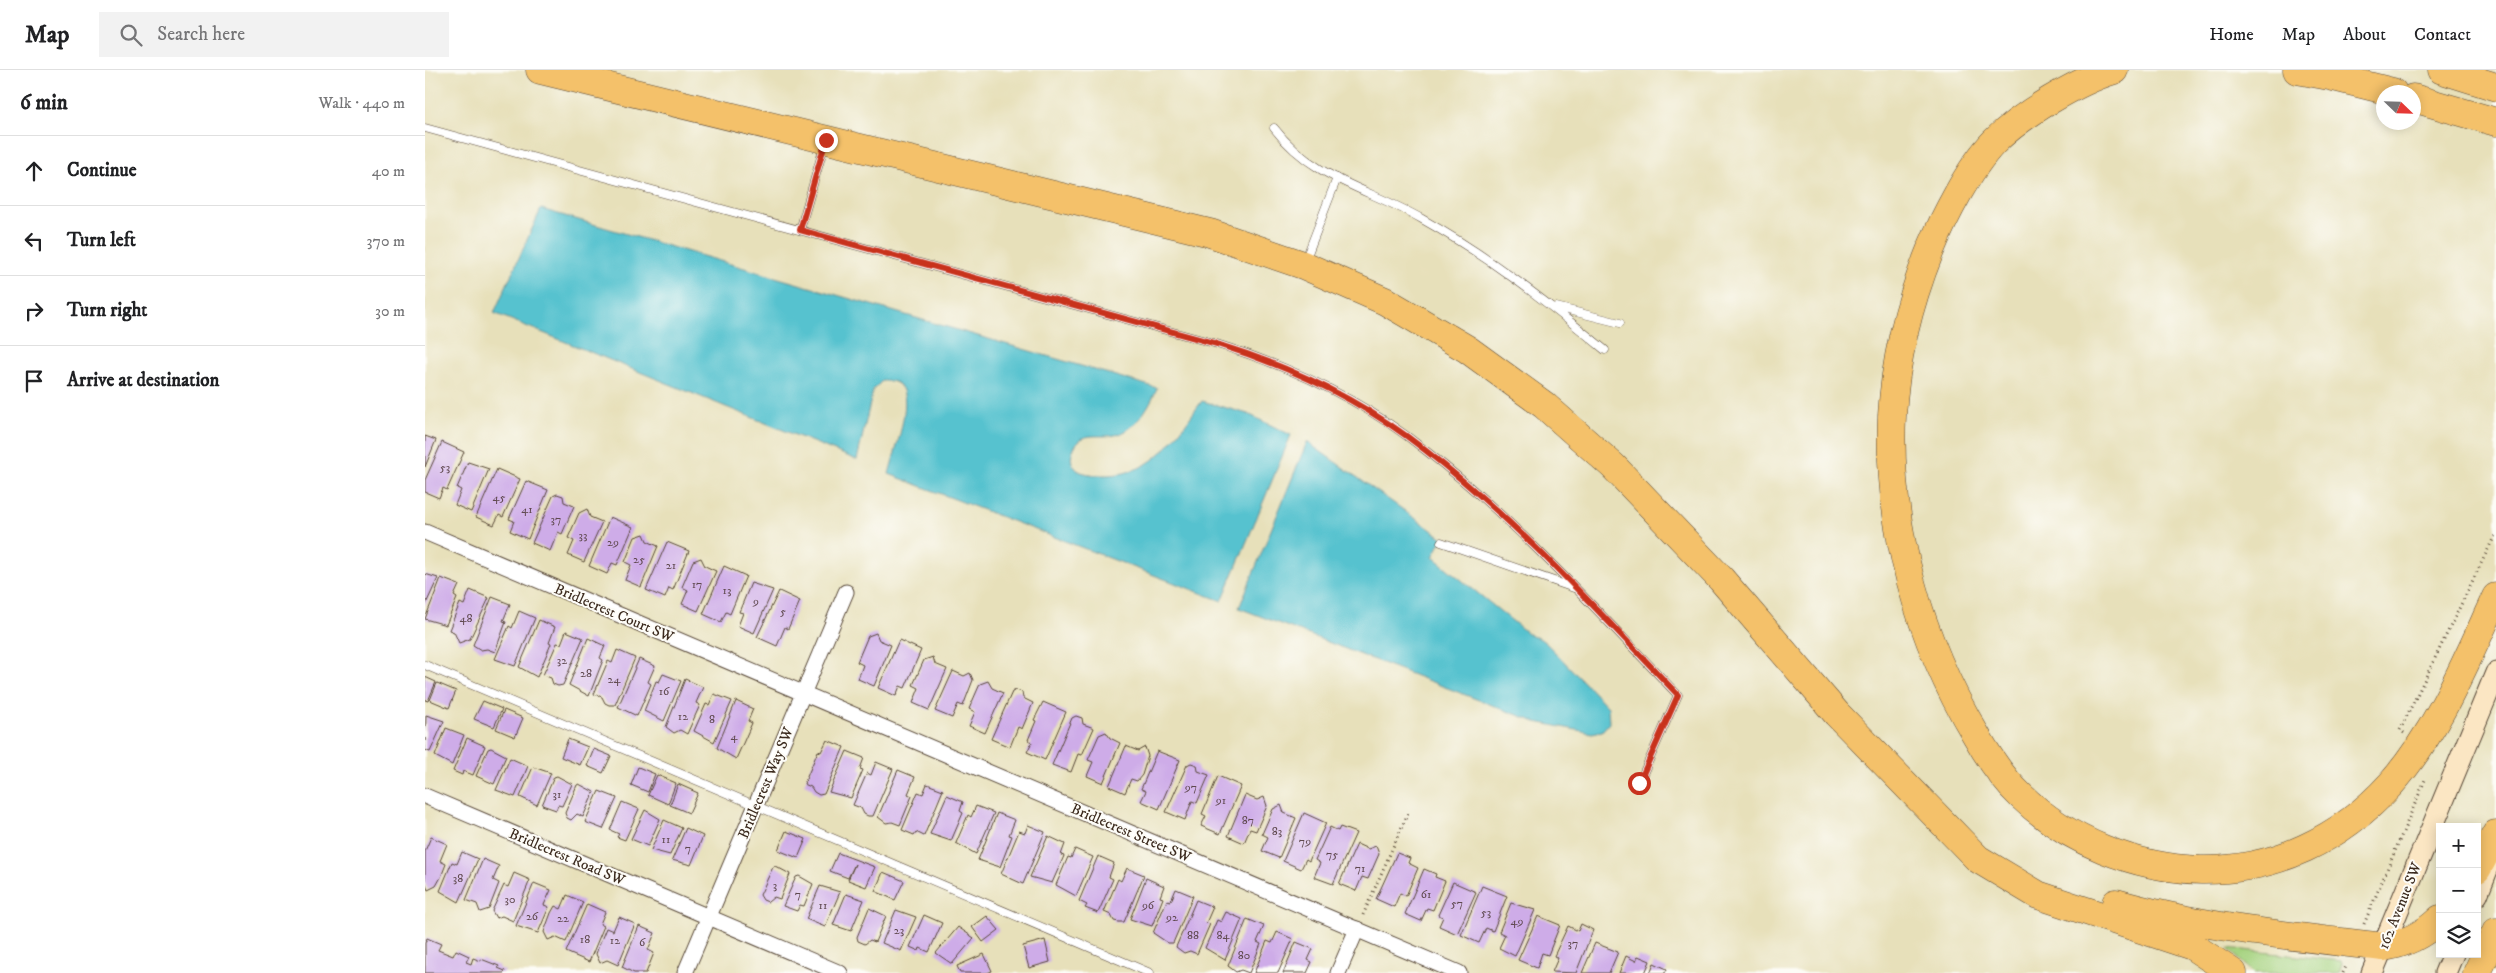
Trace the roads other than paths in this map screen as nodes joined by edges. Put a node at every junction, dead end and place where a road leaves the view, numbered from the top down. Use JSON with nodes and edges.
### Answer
{"nodes":[{"id":1,"x":540,"y":70,"type":"edge"},
{"id":2,"x":2114,"y":70,"type":"edge"},
{"id":3,"x":2297,"y":70,"type":"edge"},
{"id":4,"x":2442,"y":70,"type":"edge"},
{"id":5,"x":2492,"y":70,"type":"edge"},
{"id":6,"x":2496,"y":72,"type":"edge"},
{"id":7,"x":2496,"y":86,"type":"edge"},
{"id":8,"x":2376,"y":88,"type":"edge"},
{"id":9,"x":2421,"y":100,"type":"edge"},
{"id":10,"x":2496,"y":122,"type":"edge"},
{"id":11,"x":425,"y":128,"type":"edge"},
{"id":12,"x":1274,"y":128,"type":"dead end"},
{"id":13,"x":826,"y":140,"type":"junction"},
{"id":14,"x":1337,"y":178,"type":"junction"},
{"id":15,"x":800,"y":230,"type":"junction"},
{"id":16,"x":1303,"y":266,"type":"junction"},
{"id":17,"x":1553,"y":306,"type":"junction"},
{"id":18,"x":1620,"y":323,"type":"dead end"},
{"id":19,"x":1605,"y":350,"type":"dead end"},
{"id":20,"x":425,"y":532,"type":"edge"},
{"id":21,"x":1441,"y":542,"type":"dead end"},
{"id":22,"x":1576,"y":589,"type":"junction"},
{"id":23,"x":846,"y":592,"type":"dead end"},
{"id":24,"x":2496,"y":597,"type":"edge"},
{"id":25,"x":425,"y":665,"type":"edge"},
{"id":26,"x":2496,"y":673,"type":"edge"},
{"id":27,"x":803,"y":694,"type":"junction"},
{"id":28,"x":1639,"y":783,"type":"dead end"},
{"id":29,"x":425,"y":796,"type":"edge"},
{"id":30,"x":756,"y":805,"type":"junction"},
{"id":31,"x":1930,"y":810,"type":"junction"},
{"id":32,"x":2496,"y":834,"type":"edge"},
{"id":33,"x":2496,"y":848,"type":"edge"},
{"id":34,"x":2478,"y":868,"type":"edge"},
{"id":35,"x":2481,"y":884,"type":"edge"},
{"id":36,"x":709,"y":917,"type":"junction"},
{"id":37,"x":2436,"y":923,"type":"edge"},
{"id":38,"x":1357,"y":929,"type":"junction"},
{"id":39,"x":2496,"y":932,"type":"edge"},
{"id":40,"x":2383,"y":947,"type":"junction"},
{"id":41,"x":2451,"y":958,"type":"edge"},
{"id":42,"x":685,"y":973,"type":"edge"},
{"id":43,"x":840,"y":973,"type":"edge"},
{"id":44,"x":1150,"y":973,"type":"edge"},
{"id":45,"x":1338,"y":973,"type":"edge"},
{"id":46,"x":1459,"y":973,"type":"edge"},
{"id":47,"x":2233,"y":973,"type":"edge"},
{"id":48,"x":2372,"y":973,"type":"edge"},
{"id":49,"x":2445,"y":973,"type":"edge"},
{"id":50,"x":2477,"y":973,"type":"edge"}],
"edges":[{"from":1,"to":13,"type":"highway"},
{"from":2,"to":24,"type":"highway"},
{"from":3,"to":8,"type":"highway"},
{"from":4,"to":7,"type":"highway"},
{"from":5,"to":6,"type":"highway"},
{"from":9,"to":10,"type":"highway"},
{"from":11,"to":15,"type":"lane"},
{"from":12,"to":14,"type":"lane"},
{"from":13,"to":15,"type":"lane"},
{"from":13,"to":16,"type":"highway"},
{"from":14,"to":16,"type":"lane"},
{"from":14,"to":17,"type":"lane"},
{"from":15,"to":22,"type":"lane"},
{"from":16,"to":31,"type":"highway"},
{"from":17,"to":18,"type":"lane"},
{"from":17,"to":19,"type":"lane"},
{"from":20,"to":27,"type":"street","name":"Bridlecrest Court SW"},
{"from":21,"to":22,"type":"lane"},
{"from":22,"to":28,"type":"lane"},
{"from":23,"to":27,"type":"street","name":"Bridlecrest Way SW"},
{"from":25,"to":30,"type":"lane"},
{"from":26,"to":40,"type":"main road","name":"162 Avenue SW"},
{"from":27,"to":30,"type":"street","name":"Bridlecrest Way SW"},
{"from":27,"to":38,"type":"street","name":"Bridlecrest Street SW"},
{"from":29,"to":36,"type":"street","name":"Bridlecrest Road SW"},
{"from":30,"to":36,"type":"street","name":"Bridlecrest Way SW"},
{"from":30,"to":44,"type":"lane"},
{"from":31,"to":40,"type":"highway"},
{"from":31,"to":47,"type":"highway"},
{"from":32,"to":34,"type":"highway"},
{"from":33,"to":35,"type":"main road"},
{"from":36,"to":42,"type":"street","name":"Bridlecrest Way SW"},
{"from":36,"to":43,"type":"street","name":"Bridlecrest Road SW"},
{"from":37,"to":40,"type":"highway"},
{"from":38,"to":45,"type":"street"},
{"from":38,"to":46,"type":"street","name":"Bridlecrest Street SW"},
{"from":39,"to":50,"type":"highway"},
{"from":40,"to":48,"type":"main road","name":"162 Avenue SW"},
{"from":41,"to":49,"type":"main road"}]}
